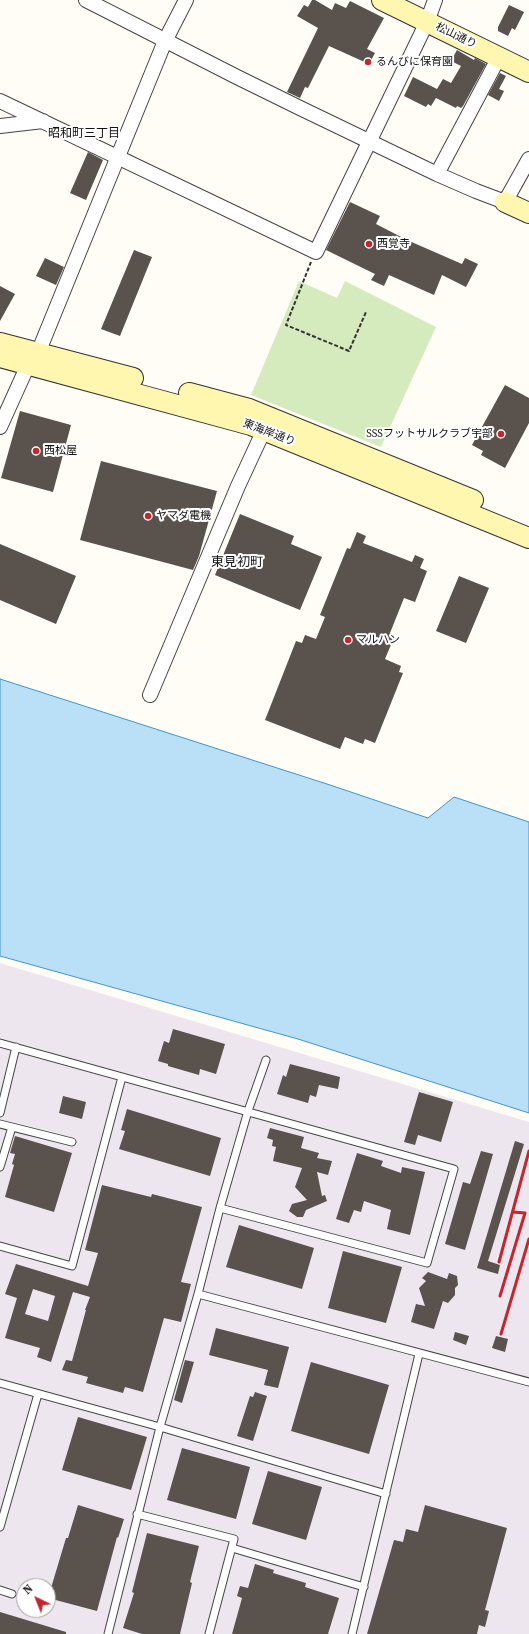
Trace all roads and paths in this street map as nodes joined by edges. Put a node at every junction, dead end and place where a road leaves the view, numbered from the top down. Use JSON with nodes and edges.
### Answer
{"nodes":[{"id":1,"x":86,"y":0,"type":"edge"},
{"id":2,"x":186,"y":0,"type":"edge"},
{"id":3,"x":382,"y":0,"type":"edge"},
{"id":4,"x":435,"y":0,"type":"edge"},
{"id":5,"x":427,"y":22,"type":"junction"},
{"id":6,"x":166,"y":41,"type":"junction"},
{"id":7,"x":499,"y":57,"type":"junction"},
{"id":8,"x":529,"y":72,"type":"edge"},
{"id":9,"x":0,"y":101,"type":"edge"},
{"id":10,"x":44,"y":121,"type":"junction"},
{"id":11,"x":0,"y":126,"type":"edge"},
{"id":12,"x":369,"y":140,"type":"junction"},
{"id":13,"x":118,"y":158,"type":"junction"},
{"id":14,"x":529,"y":159,"type":"edge"},
{"id":15,"x":437,"y":174,"type":"junction"},
{"id":16,"x":505,"y":202,"type":"junction"},
{"id":17,"x":529,"y":213,"type":"edge"},
{"id":18,"x":316,"y":252,"type":"junction"},
{"id":19,"x":366,"y":312,"type":"dead end"},
{"id":20,"x":0,"y":343,"type":"edge"},
{"id":21,"x":0,"y":357,"type":"edge"},
{"id":22,"x":33,"y":359,"type":"junction"},
{"id":23,"x":0,"y":427,"type":"edge"},
{"id":24,"x":264,"y":430,"type":"junction"},
{"id":25,"x":529,"y":523,"type":"edge"},
{"id":26,"x":529,"y":538,"type":"edge"},
{"id":27,"x":150,"y":695,"type":"dead end"},
{"id":28,"x":0,"y":1043,"type":"edge"},
{"id":29,"x":16,"y":1047,"type":"junction"},
{"id":30,"x":266,"y":1060,"type":"dead end"},
{"id":31,"x":122,"y":1077,"type":"junction"},
{"id":32,"x":248,"y":1111,"type":"junction"},
{"id":33,"x":0,"y":1113,"type":"edge"},
{"id":34,"x":0,"y":1124,"type":"edge"},
{"id":35,"x":12,"y":1127,"type":"junction"},
{"id":36,"x":72,"y":1142,"type":"dead end"},
{"id":37,"x":0,"y":1167,"type":"edge"},
{"id":38,"x":220,"y":1208,"type":"junction"},
{"id":39,"x":0,"y":1246,"type":"edge"},
{"id":40,"x":198,"y":1294,"type":"junction"},
{"id":41,"x":419,"y":1354,"type":"junction"},
{"id":42,"x":529,"y":1382,"type":"edge"},
{"id":43,"x":0,"y":1383,"type":"edge"},
{"id":44,"x":38,"y":1394,"type":"junction"},
{"id":45,"x":160,"y":1427,"type":"junction"},
{"id":46,"x":386,"y":1494,"type":"junction"},
{"id":47,"x":137,"y":1514,"type":"junction"},
{"id":48,"x":0,"y":1527,"type":"edge"},
{"id":49,"x":232,"y":1548,"type":"junction"},
{"id":50,"x":364,"y":1587,"type":"junction"},
{"id":51,"x":0,"y":1590,"type":"edge"},
{"id":52,"x":12,"y":1594,"type":"dead end"},
{"id":53,"x":108,"y":1634,"type":"edge"},
{"id":54,"x":209,"y":1634,"type":"edge"},
{"id":55,"x":352,"y":1634,"type":"edge"}],
"edges":[{"from":1,"to":6,"type":"street"},
{"from":2,"to":6,"type":"street"},
{"from":3,"to":5,"type":"street","name":"松山通り"},
{"from":4,"to":5,"type":"street"},
{"from":5,"to":7,"type":"street","name":"松山通り"},
{"from":5,"to":12,"type":"street"},
{"from":6,"to":12,"type":"street"},
{"from":6,"to":13,"type":"street"},
{"from":7,"to":8,"type":"street","name":"松山通り"},
{"from":7,"to":15,"type":"street"},
{"from":9,"to":10,"type":"street"},
{"from":10,"to":11,"type":"street"},
{"from":10,"to":13,"type":"street"},
{"from":12,"to":15,"type":"street"},
{"from":12,"to":18,"type":"street"},
{"from":13,"to":18,"type":"street"},
{"from":13,"to":22,"type":"street"},
{"from":14,"to":16,"type":"street"},
{"from":15,"to":16,"type":"street"},
{"from":16,"to":17,"type":"street"},
{"from":18,"to":19,"type":"path"},
{"from":20,"to":22,"type":"street","name":"東海岸通り"},
{"from":21,"to":22,"type":"street","name":"東海岸通り"},
{"from":22,"to":23,"type":"street"},
{"from":22,"to":24,"type":"street","name":"東海岸通り"},
{"from":22,"to":25,"type":"street","name":"東海岸通り"},
{"from":24,"to":26,"type":"street","name":"東海岸通り"},
{"from":24,"to":27,"type":"street"},
{"from":28,"to":29,"type":"lane"},
{"from":29,"to":31,"type":"lane"},
{"from":29,"to":33,"type":"lane"},
{"from":30,"to":32,"type":"lane"},
{"from":31,"to":32,"type":"lane"},
{"from":31,"to":39,"type":"lane"},
{"from":32,"to":38,"type":"lane"},
{"from":32,"to":38,"type":"lane"},
{"from":34,"to":35,"type":"lane"},
{"from":35,"to":36,"type":"lane"},
{"from":35,"to":37,"type":"lane"},
{"from":38,"to":40,"type":"lane"},
{"from":40,"to":41,"type":"lane"},
{"from":40,"to":45,"type":"lane"},
{"from":41,"to":42,"type":"lane"},
{"from":41,"to":46,"type":"lane"},
{"from":43,"to":44,"type":"lane"},
{"from":44,"to":45,"type":"lane"},
{"from":44,"to":48,"type":"lane"},
{"from":45,"to":46,"type":"lane"},
{"from":45,"to":47,"type":"lane"},
{"from":46,"to":50,"type":"lane"},
{"from":47,"to":49,"type":"lane"},
{"from":47,"to":53,"type":"lane"},
{"from":49,"to":50,"type":"lane"},
{"from":49,"to":54,"type":"lane"},
{"from":50,"to":55,"type":"lane"},
{"from":51,"to":52,"type":"lane"}]}
